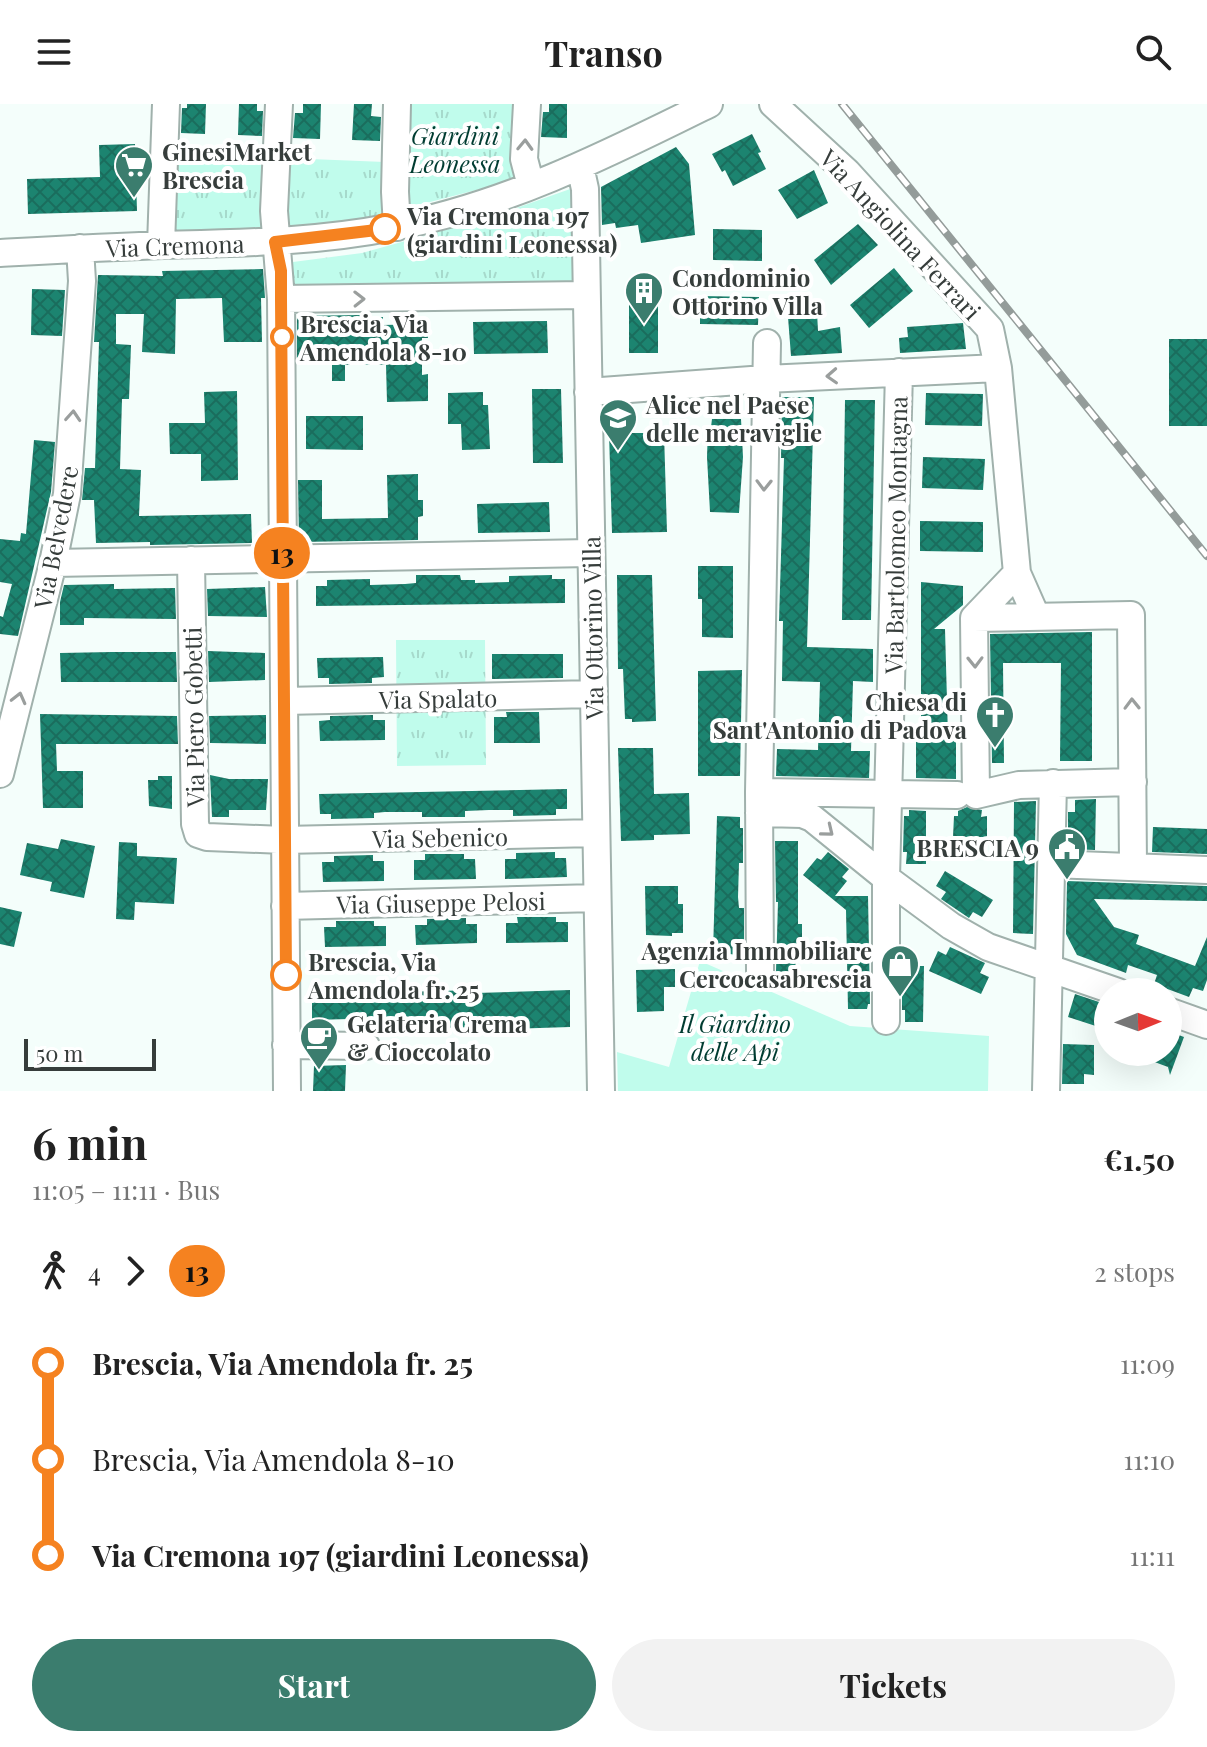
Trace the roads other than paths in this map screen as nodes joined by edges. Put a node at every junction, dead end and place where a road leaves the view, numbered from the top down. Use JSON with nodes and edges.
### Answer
{"nodes":[{"id":1,"x":166,"y":104,"type":"edge"},
{"id":2,"x":279,"y":104,"type":"edge"},
{"id":3,"x":397,"y":104,"type":"edge"},
{"id":4,"x":527,"y":104,"type":"edge"},
{"id":5,"x":709,"y":104,"type":"edge"},
{"id":6,"x":773,"y":104,"type":"edge"},
{"id":7,"x":580,"y":166,"type":"junction"},
{"id":8,"x":531,"y":186,"type":"junction"},
{"id":9,"x":397,"y":227,"type":"junction"},
{"id":10,"x":275,"y":242,"type":"junction"},
{"id":11,"x":161,"y":245,"type":"junction"},
{"id":12,"x":80,"y":248,"type":"junction"},
{"id":13,"x":0,"y":253,"type":"edge"},
{"id":14,"x":586,"y":295,"type":"junction"},
{"id":15,"x":281,"y":299,"type":"junction"},
{"id":16,"x":767,"y":343,"type":"dead end"},
{"id":17,"x":998,"y":368,"type":"junction"},
{"id":18,"x":899,"y":372,"type":"junction"},
{"id":19,"x":766,"y":379,"type":"junction"},
{"id":20,"x":588,"y":392,"type":"junction"},
{"id":21,"x":590,"y":553,"type":"junction"},
{"id":22,"x":282,"y":559,"type":"junction"},
{"id":23,"x":191,"y":560,"type":"junction"},
{"id":24,"x":53,"y":563,"type":"junction"},
{"id":25,"x":1017,"y":573,"type":"junction"},
{"id":26,"x":1036,"y":616,"type":"junction"},
{"id":27,"x":974,"y":618,"type":"junction"},
{"id":28,"x":593,"y":694,"type":"junction"},
{"id":29,"x":284,"y":701,"type":"junction"},
{"id":30,"x":0,"y":774,"type":"edge"},
{"id":31,"x":1133,"y":782,"type":"junction"},
{"id":32,"x":1053,"y":783,"type":"junction"},
{"id":33,"x":888,"y":793,"type":"junction"},
{"id":34,"x":966,"y":795,"type":"junction"},
{"id":35,"x":759,"y":802,"type":"junction"},
{"id":36,"x":596,"y":833,"type":"junction"},
{"id":37,"x":284,"y":840,"type":"junction"},
{"id":38,"x":1052,"y":864,"type":"junction"},
{"id":39,"x":1133,"y":865,"type":"junction"},
{"id":40,"x":1207,"y":870,"type":"edge"},
{"id":41,"x":886,"y":878,"type":"junction"},
{"id":42,"x":597,"y":898,"type":"junction"},
{"id":43,"x":285,"y":906,"type":"junction"},
{"id":44,"x":1050,"y":966,"type":"junction"},
{"id":45,"x":760,"y":971,"type":"dead end"},
{"id":46,"x":1094,"y":983,"type":"edge"},
{"id":47,"x":1182,"y":1016,"type":"edge"},
{"id":48,"x":886,"y":1021,"type":"dead end"},
{"id":49,"x":1207,"y":1025,"type":"edge"},
{"id":50,"x":286,"y":1045,"type":"junction"},
{"id":51,"x":366,"y":1046,"type":"dead end"},
{"id":52,"x":287,"y":1091,"type":"edge"},
{"id":53,"x":601,"y":1091,"type":"edge"},
{"id":54,"x":1046,"y":1091,"type":"edge"}],
"edges":[{"from":1,"to":11,"type":"street"},
{"from":2,"to":10,"type":"street"},
{"from":3,"to":9,"type":"street"},
{"from":8,"to":4,"type":"street","one_way":true},
{"from":5,"to":7,"type":"street","name":"Via Cremona"},
{"from":6,"to":17,"type":"street","name":"Via Angiolina Ferrari"},
{"from":7,"to":8,"type":"street","name":"Via Cremona"},
{"from":7,"to":14,"type":"street","name":"Via Ottorino Villa"},
{"from":8,"to":9,"type":"street","name":"Via Cremona"},
{"from":9,"to":10,"type":"street","name":"Via Cremona"},
{"from":10,"to":11,"type":"street","name":"Via Cremona"},
{"from":10,"to":15,"type":"street"},
{"from":11,"to":12,"type":"street","name":"Via Cremona"},
{"from":12,"to":13,"type":"street","name":"Via Cremona"},
{"from":24,"to":12,"type":"street","name":"Via Belvedere","one_way":true},
{"from":15,"to":14,"type":"street","one_way":true},
{"from":14,"to":20,"type":"street","name":"Via Ottorino Villa"},
{"from":15,"to":22,"type":"street"},
{"from":16,"to":19,"type":"street"},
{"from":17,"to":18,"type":"street"},
{"from":17,"to":25,"type":"street","name":"Via Angiolina Ferrari"},
{"from":18,"to":19,"type":"street","one_way":true},
{"from":18,"to":33,"type":"street","name":"Via Bartolomeo Montagna"},
{"from":19,"to":20,"type":"street"},
{"from":19,"to":35,"type":"street","one_way":true},
{"from":20,"to":21,"type":"street","name":"Via Ottorino Villa"},
{"from":21,"to":22,"type":"street"},
{"from":21,"to":28,"type":"street","name":"Via Ottorino Villa"},
{"from":22,"to":23,"type":"street"},
{"from":22,"to":29,"type":"street"},
{"from":23,"to":24,"type":"street"},
{"from":23,"to":37,"type":"street","name":"Via Piero Gobetti"},
{"from":30,"to":24,"type":"street","name":"Via Belvedere","one_way":true},
{"from":25,"to":26,"type":"street","name":"Via Angiolina Ferrari"},
{"from":25,"to":27,"type":"street"},
{"from":26,"to":27,"type":"street"},
{"from":31,"to":26,"type":"street","one_way":true},
{"from":27,"to":34,"type":"street","one_way":true},
{"from":28,"to":29,"type":"street","name":"Via Spalato"},
{"from":28,"to":36,"type":"street","name":"Via Ottorino Villa"},
{"from":29,"to":37,"type":"street"},
{"from":31,"to":32,"type":"street"},
{"from":31,"to":39,"type":"street"},
{"from":32,"to":34,"type":"street"},
{"from":32,"to":38,"type":"street"},
{"from":33,"to":34,"type":"street"},
{"from":33,"to":35,"type":"street"},
{"from":33,"to":41,"type":"street","name":"Via Bartolomeo Montagna"},
{"from":35,"to":41,"type":"street","one_way":true},
{"from":35,"to":45,"type":"street"},
{"from":36,"to":37,"type":"street","name":"Via Sebenico"},
{"from":36,"to":42,"type":"street","name":"Via Ottorino Villa"},
{"from":37,"to":43,"type":"street"},
{"from":38,"to":39,"type":"street"},
{"from":38,"to":44,"type":"street"},
{"from":39,"to":40,"type":"street"},
{"from":41,"to":44,"type":"street"},
{"from":41,"to":48,"type":"street","name":"Via Bartolomeo Montagna"},
{"from":42,"to":43,"type":"street","name":"Via Giuseppe Pelosi"},
{"from":42,"to":53,"type":"street","name":"Via Ottorino Villa"},
{"from":43,"to":50,"type":"street"},
{"from":44,"to":46,"type":"street"},
{"from":44,"to":54,"type":"street"},
{"from":47,"to":49,"type":"street"},
{"from":50,"to":51,"type":"street"},
{"from":50,"to":52,"type":"street"}]}
